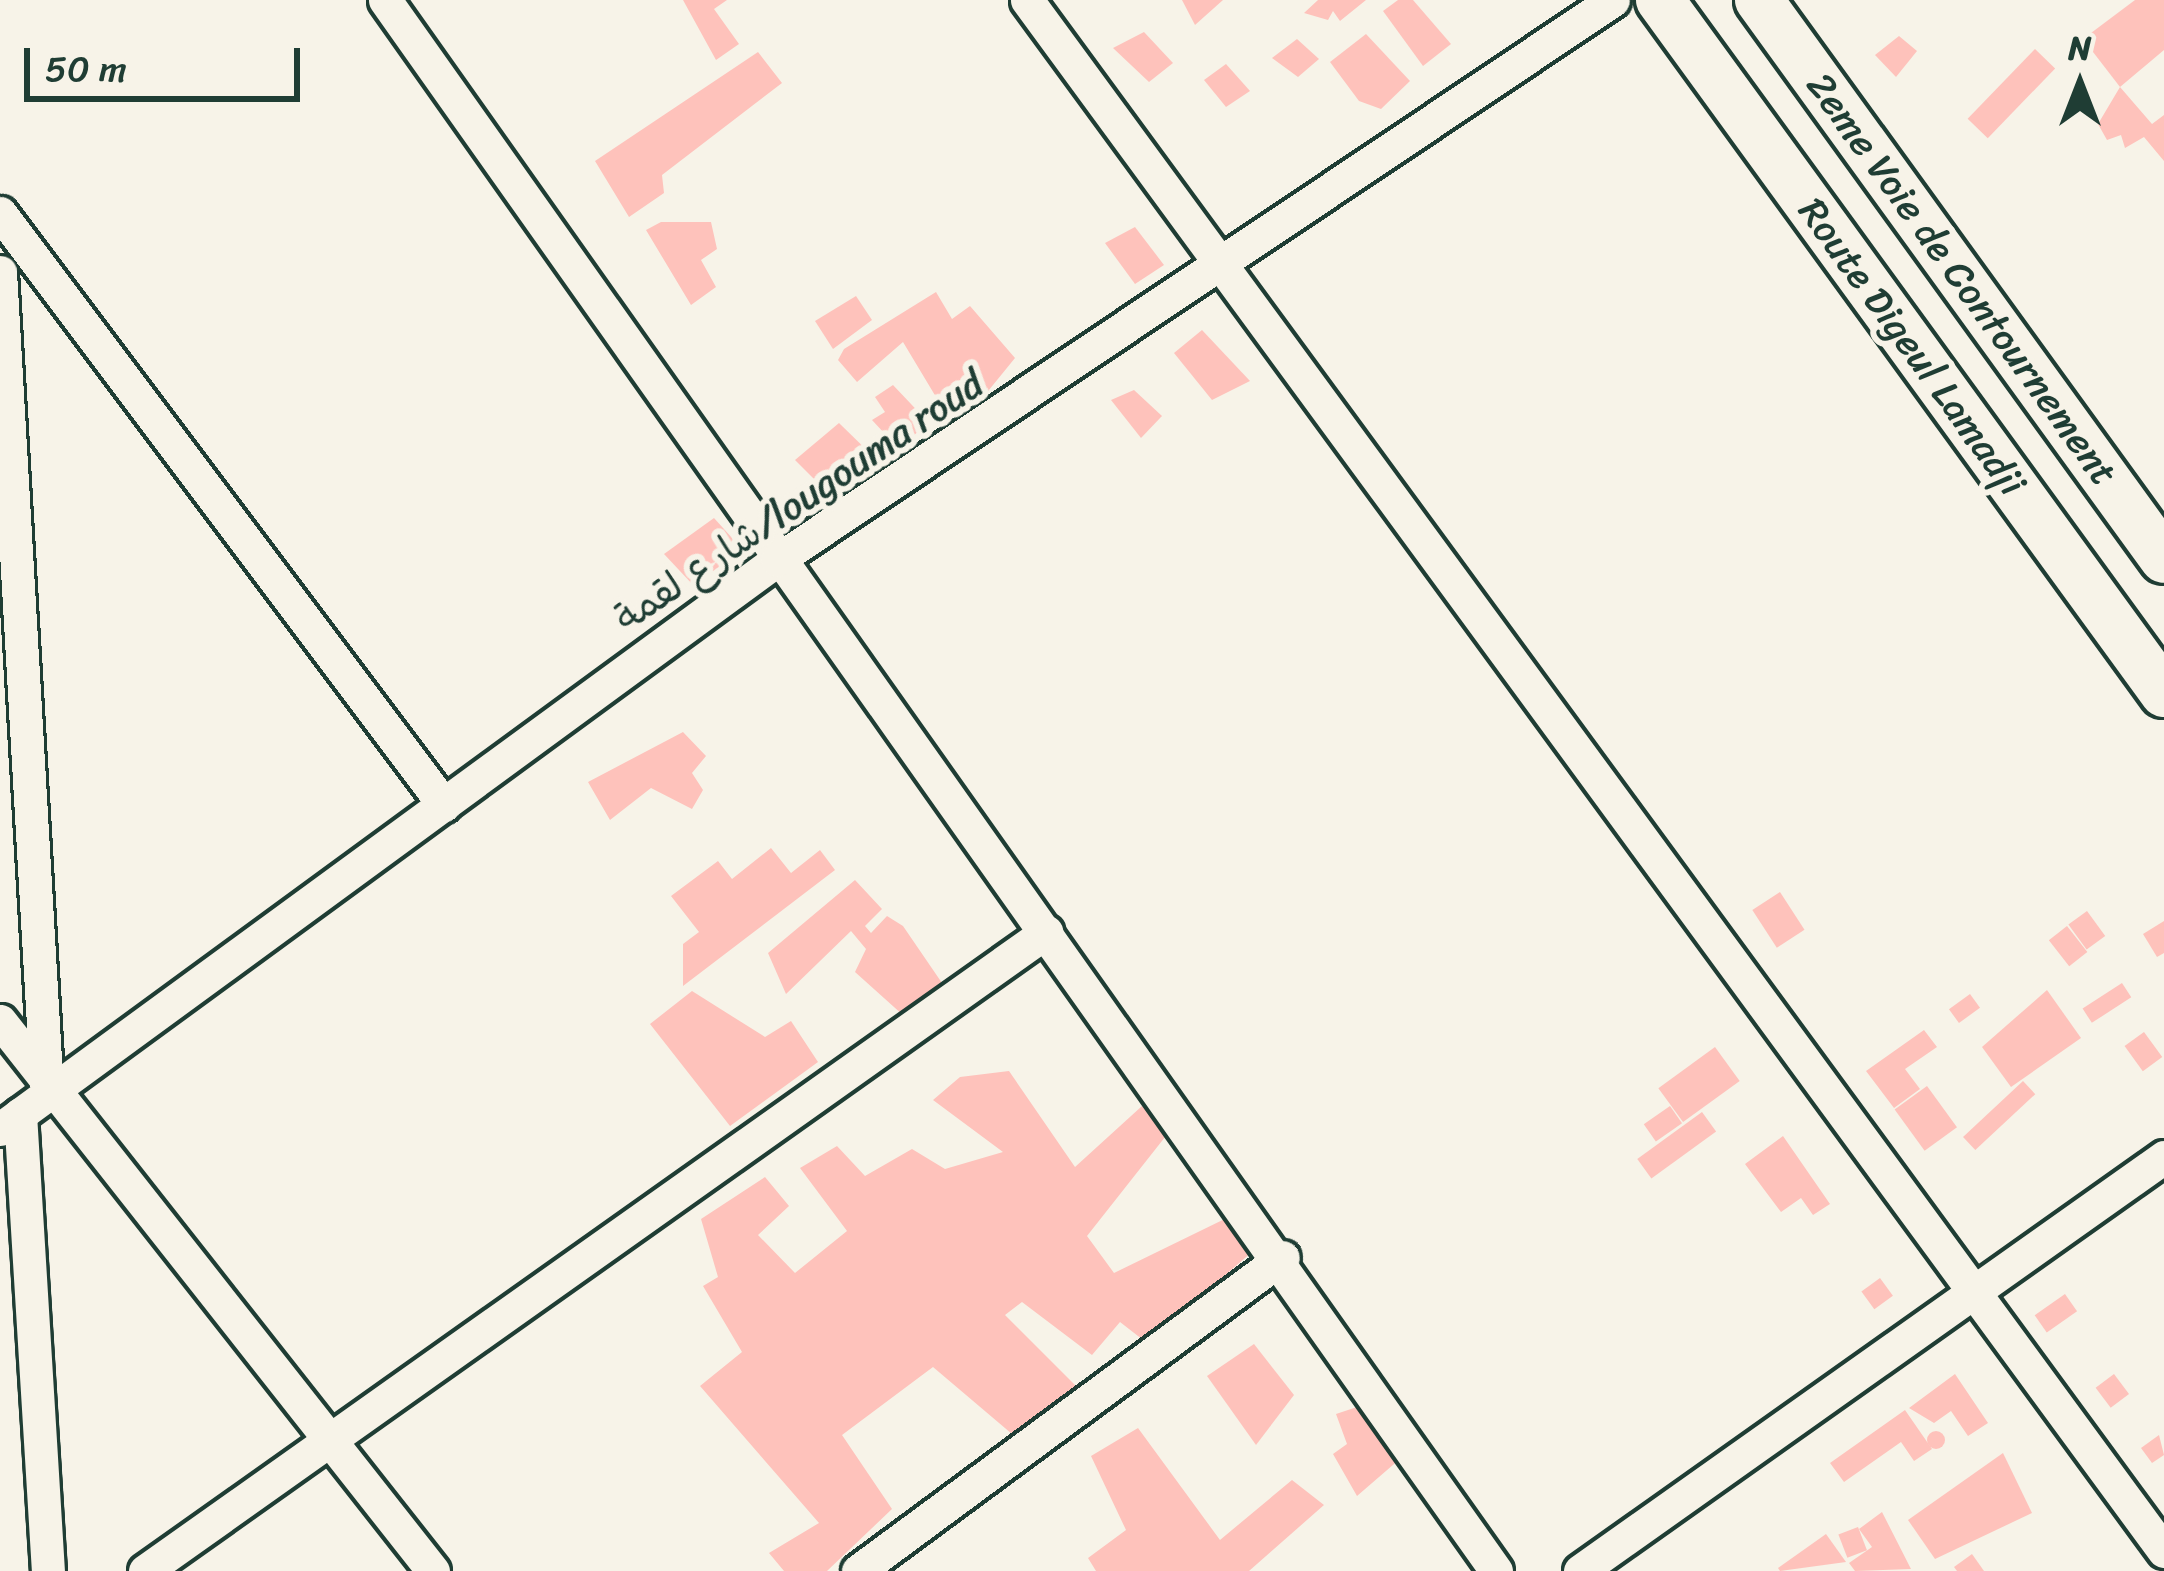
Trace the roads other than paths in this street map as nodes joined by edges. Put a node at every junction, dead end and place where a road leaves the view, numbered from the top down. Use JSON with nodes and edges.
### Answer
{"nodes":[{"id":1,"x":385,"y":0,"type":"edge"},
{"id":2,"x":1027,"y":0,"type":"edge"},
{"id":3,"x":1613,"y":0,"type":"edge"},
{"id":4,"x":1660,"y":0,"type":"edge"},
{"id":5,"x":1759,"y":0,"type":"edge"},
{"id":6,"x":0,"y":213,"type":"edge"},
{"id":7,"x":1221,"y":268,"type":"junction"},
{"id":8,"x":0,"y":272,"type":"edge"},
{"id":9,"x":2164,"y":559,"type":"edge"},
{"id":10,"x":777,"y":560,"type":"junction"},
{"id":11,"x":2164,"y":693,"type":"edge"},
{"id":12,"x":444,"y":805,"type":"junction"},
{"id":13,"x":1046,"y":932,"type":"junction"},
{"id":14,"x":0,"y":1021,"type":"edge"},
{"id":15,"x":23,"y":1112,"type":"edge"},
{"id":16,"x":2164,"y":1157,"type":"edge"},
{"id":17,"x":1283,"y":1257,"type":"junction"},
{"id":18,"x":1971,"y":1294,"type":"junction"},
{"id":19,"x":324,"y":1436,"type":"junction"},
{"id":20,"x":2164,"y":1551,"type":"edge"},
{"id":21,"x":47,"y":1571,"type":"edge"},
{"id":22,"x":145,"y":1571,"type":"edge"},
{"id":23,"x":433,"y":1571,"type":"edge"},
{"id":24,"x":858,"y":1571,"type":"edge"},
{"id":25,"x":1496,"y":1571,"type":"edge"},
{"id":26,"x":1580,"y":1571,"type":"edge"}],
"edges":[{"from":1,"to":10,"type":"street"},
{"from":2,"to":7,"type":"street"},
{"from":3,"to":7,"type":"street","name":"شارع لقمة/lougouma roud"},
{"from":4,"to":11,"type":"main road","name":"Route Digeul Lamadji"},
{"from":5,"to":9,"type":"main road","name":"2eme Voie de Contournement"},
{"from":6,"to":12,"type":"street"},
{"from":7,"to":10,"type":"street","name":"شارع لقمة/lougouma roud"},
{"from":7,"to":18,"type":"street"},
{"from":8,"to":15,"type":"street"},
{"from":10,"to":12,"type":"street","name":"شارع لقمة/lougouma roud"},
{"from":10,"to":13,"type":"street"},
{"from":12,"to":15,"type":"street","name":"شارع لقمة/lougouma roud"},
{"from":13,"to":17,"type":"street"},
{"from":13,"to":19,"type":"street"},
{"from":14,"to":15,"type":"street"},
{"from":15,"to":19,"type":"street"},
{"from":15,"to":21,"type":"street"},
{"from":16,"to":18,"type":"street"},
{"from":17,"to":24,"type":"street"},
{"from":17,"to":25,"type":"street"},
{"from":18,"to":20,"type":"street"},
{"from":18,"to":26,"type":"street"},
{"from":19,"to":22,"type":"street"},
{"from":19,"to":23,"type":"street"}]}
